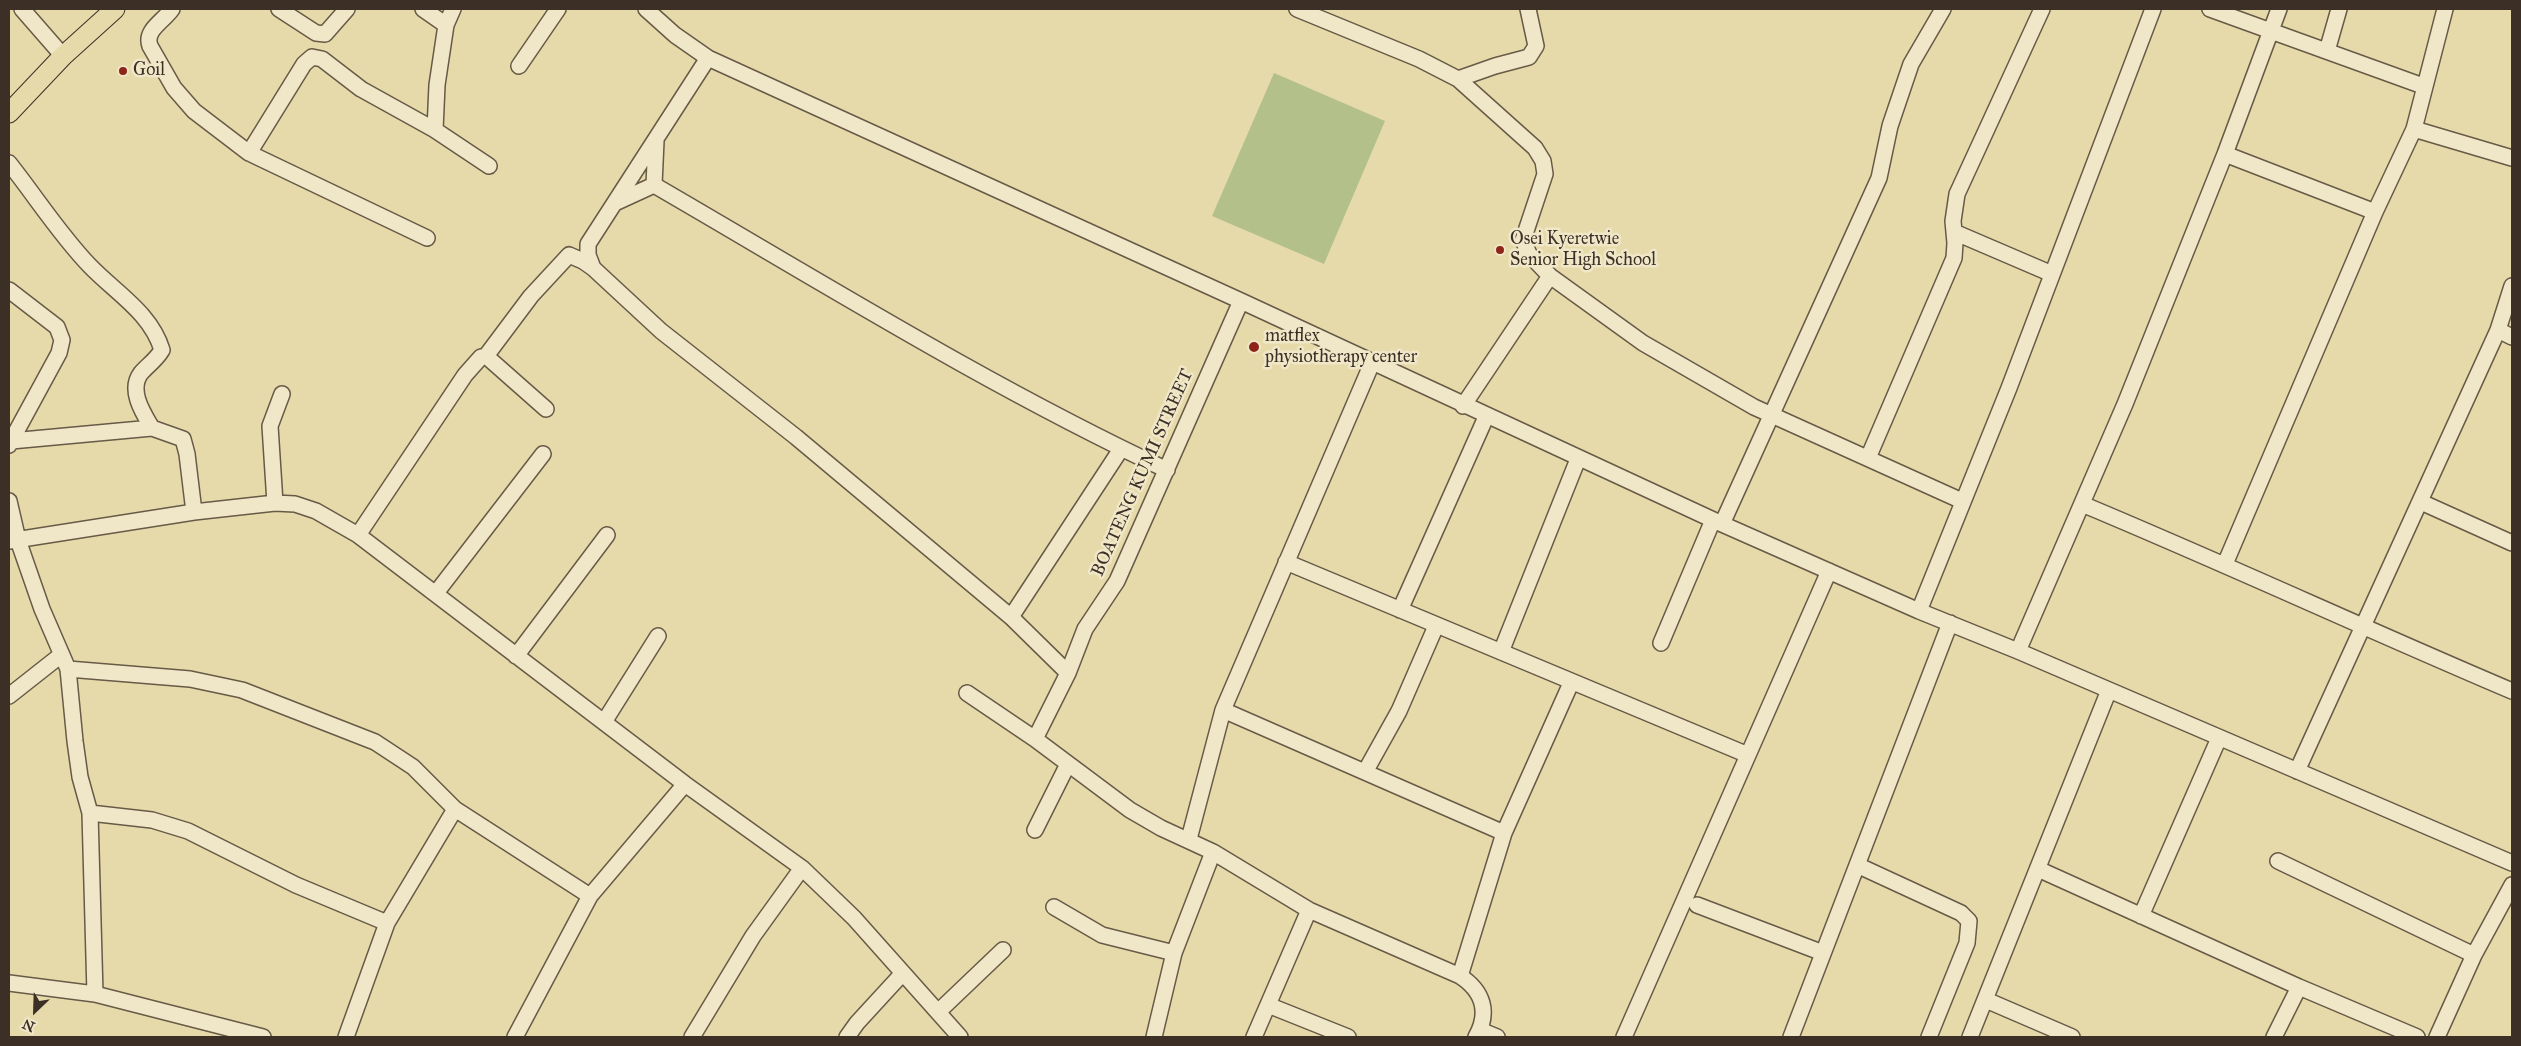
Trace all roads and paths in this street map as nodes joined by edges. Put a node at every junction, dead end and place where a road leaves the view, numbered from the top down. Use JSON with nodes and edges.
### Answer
{"nodes":[{"id":1,"x":22,"y":9,"type":"edge"},
{"id":2,"x":115,"y":9,"type":"edge"},
{"id":3,"x":172,"y":9,"type":"edge"},
{"id":4,"x":280,"y":9,"type":"edge"},
{"id":5,"x":347,"y":9,"type":"edge"},
{"id":6,"x":423,"y":9,"type":"edge"},
{"id":7,"x":453,"y":9,"type":"edge"},
{"id":8,"x":558,"y":9,"type":"edge"},
{"id":9,"x":646,"y":9,"type":"edge"},
{"id":10,"x":1297,"y":9,"type":"edge"},
{"id":11,"x":1528,"y":9,"type":"edge"},
{"id":12,"x":1943,"y":9,"type":"edge"},
{"id":13,"x":2042,"y":9,"type":"edge"},
{"id":14,"x":2153,"y":9,"type":"edge"},
{"id":15,"x":2210,"y":9,"type":"edge"},
{"id":16,"x":2279,"y":9,"type":"edge"},
{"id":17,"x":2339,"y":9,"type":"edge"},
{"id":18,"x":2444,"y":9,"type":"edge"},
{"id":19,"x":446,"y":25,"type":"junction"},
{"id":20,"x":2271,"y":31,"type":"junction"},
{"id":21,"x":326,"y":34,"type":"junction"},
{"id":22,"x":2328,"y":51,"type":"junction"},
{"id":23,"x":63,"y":56,"type":"junction"},
{"id":24,"x":312,"y":57,"type":"junction"},
{"id":25,"x":708,"y":58,"type":"junction"},
{"id":26,"x":519,"y":66,"type":"dead end"},
{"id":27,"x":1458,"y":79,"type":"junction"},
{"id":28,"x":2423,"y":86,"type":"junction"},
{"id":29,"x":9,"y":113,"type":"edge"},
{"id":30,"x":2414,"y":129,"type":"junction"},
{"id":31,"x":435,"y":130,"type":"junction"},
{"id":32,"x":656,"y":140,"type":"junction"},
{"id":33,"x":249,"y":153,"type":"junction"},
{"id":34,"x":2225,"y":154,"type":"junction"},
{"id":35,"x":2512,"y":158,"type":"edge"},
{"id":36,"x":9,"y":163,"type":"edge"},
{"id":37,"x":489,"y":166,"type":"dead end"},
{"id":38,"x":654,"y":185,"type":"junction"},
{"id":39,"x":616,"y":202,"type":"junction"},
{"id":40,"x":2375,"y":212,"type":"junction"},
{"id":41,"x":1954,"y":232,"type":"junction"},
{"id":42,"x":427,"y":238,"type":"dead end"},
{"id":43,"x":593,"y":268,"type":"junction"},
{"id":44,"x":2052,"y":274,"type":"junction"},
{"id":45,"x":1550,"y":276,"type":"junction"},
{"id":46,"x":2512,"y":286,"type":"edge"},
{"id":47,"x":9,"y":290,"type":"edge"},
{"id":48,"x":1241,"y":301,"type":"junction"},
{"id":49,"x":2498,"y":330,"type":"junction"},
{"id":50,"x":2512,"y":337,"type":"edge"},
{"id":51,"x":486,"y":356,"type":"junction"},
{"id":52,"x":1372,"y":363,"type":"junction"},
{"id":53,"x":282,"y":394,"type":"dead end"},
{"id":54,"x":1463,"y":406,"type":"junction"},
{"id":55,"x":546,"y":409,"type":"dead end"},
{"id":56,"x":1774,"y":415,"type":"junction"},
{"id":57,"x":1486,"y":417,"type":"junction"},
{"id":58,"x":152,"y":428,"type":"junction"},
{"id":59,"x":10,"y":443,"type":"edge"},
{"id":60,"x":1121,"y":448,"type":"junction"},
{"id":61,"x":543,"y":454,"type":"dead end"},
{"id":62,"x":1868,"y":458,"type":"junction"},
{"id":63,"x":1578,"y":459,"type":"junction"},
{"id":64,"x":1167,"y":470,"type":"junction"},
{"id":65,"x":9,"y":501,"type":"edge"},
{"id":66,"x":1962,"y":501,"type":"junction"},
{"id":67,"x":2421,"y":502,"type":"junction"},
{"id":68,"x":275,"y":503,"type":"junction"},
{"id":69,"x":2082,"y":504,"type":"junction"},
{"id":70,"x":194,"y":512,"type":"junction"},
{"id":71,"x":1718,"y":522,"type":"junction"},
{"id":72,"x":607,"y":535,"type":"dead end"},
{"id":73,"x":358,"y":536,"type":"junction"},
{"id":74,"x":14,"y":541,"type":"edge"},
{"id":75,"x":2512,"y":544,"type":"edge"},
{"id":76,"x":1286,"y":562,"type":"junction"},
{"id":77,"x":2225,"y":564,"type":"junction"},
{"id":78,"x":1829,"y":571,"type":"junction"},
{"id":79,"x":436,"y":593,"type":"junction"},
{"id":80,"x":1400,"y":610,"type":"junction"},
{"id":81,"x":1919,"y":611,"type":"junction"},
{"id":82,"x":1012,"y":618,"type":"junction"},
{"id":83,"x":1950,"y":623,"type":"junction"},
{"id":84,"x":1436,"y":626,"type":"junction"},
{"id":85,"x":2362,"y":628,"type":"junction"},
{"id":86,"x":658,"y":636,"type":"dead end"},
{"id":87,"x":1661,"y":643,"type":"dead end"},
{"id":88,"x":1500,"y":652,"type":"junction"},
{"id":89,"x":2018,"y":652,"type":"junction"},
{"id":90,"x":61,"y":655,"type":"junction"},
{"id":91,"x":516,"y":656,"type":"junction"},
{"id":92,"x":68,"y":670,"type":"junction"},
{"id":93,"x":1068,"y":673,"type":"junction"},
{"id":94,"x":1571,"y":683,"type":"junction"},
{"id":95,"x":2109,"y":690,"type":"junction"},
{"id":96,"x":2512,"y":691,"type":"edge"},
{"id":97,"x":967,"y":694,"type":"dead end"},
{"id":98,"x":9,"y":696,"type":"edge"},
{"id":99,"x":1222,"y":710,"type":"junction"},
{"id":100,"x":604,"y":722,"type":"junction"},
{"id":101,"x":2219,"y":738,"type":"junction"},
{"id":102,"x":1035,"y":739,"type":"junction"},
{"id":103,"x":1748,"y":755,"type":"junction"},
{"id":104,"x":1068,"y":764,"type":"junction"},
{"id":105,"x":2297,"y":771,"type":"junction"},
{"id":106,"x":1365,"y":772,"type":"junction"},
{"id":107,"x":685,"y":784,"type":"junction"},
{"id":108,"x":455,"y":809,"type":"junction"},
{"id":109,"x":90,"y":812,"type":"junction"},
{"id":110,"x":1035,"y":830,"type":"dead end"},
{"id":111,"x":1504,"y":833,"type":"junction"},
{"id":112,"x":1189,"y":839,"type":"junction"},
{"id":113,"x":1213,"y":852,"type":"junction"},
{"id":114,"x":2278,"y":861,"type":"dead end"},
{"id":115,"x":2512,"y":863,"type":"edge"},
{"id":116,"x":1857,"y":866,"type":"junction"},
{"id":117,"x":802,"y":868,"type":"junction"},
{"id":118,"x":2038,"y":869,"type":"junction"},
{"id":119,"x":2512,"y":885,"type":"edge"},
{"id":120,"x":590,"y":896,"type":"junction"},
{"id":121,"x":1697,"y":905,"type":"dead end"},
{"id":122,"x":1054,"y":907,"type":"dead end"},
{"id":123,"x":1309,"y":910,"type":"junction"},
{"id":124,"x":2142,"y":916,"type":"junction"},
{"id":125,"x":387,"y":923,"type":"junction"},
{"id":126,"x":1003,"y":950,"type":"dead end"},
{"id":127,"x":1174,"y":953,"type":"junction"},
{"id":128,"x":1823,"y":953,"type":"junction"},
{"id":129,"x":2474,"y":955,"type":"junction"},
{"id":130,"x":902,"y":974,"type":"junction"},
{"id":131,"x":1460,"y":976,"type":"junction"},
{"id":132,"x":9,"y":983,"type":"edge"},
{"id":133,"x":2298,"y":987,"type":"junction"},
{"id":134,"x":96,"y":994,"type":"junction"},
{"id":135,"x":1986,"y":1000,"type":"junction"},
{"id":136,"x":1268,"y":1004,"type":"junction"},
{"id":137,"x":938,"y":1012,"type":"junction"},
{"id":138,"x":1478,"y":1034,"type":"edge"},
{"id":139,"x":263,"y":1037,"type":"edge"},
{"id":140,"x":346,"y":1037,"type":"edge"},
{"id":141,"x":515,"y":1037,"type":"edge"},
{"id":142,"x":692,"y":1037,"type":"edge"},
{"id":143,"x":846,"y":1037,"type":"edge"},
{"id":144,"x":960,"y":1037,"type":"edge"},
{"id":145,"x":1154,"y":1037,"type":"edge"},
{"id":146,"x":1254,"y":1037,"type":"edge"},
{"id":147,"x":1348,"y":1037,"type":"edge"},
{"id":148,"x":1497,"y":1037,"type":"edge"},
{"id":149,"x":1624,"y":1037,"type":"edge"},
{"id":150,"x":1791,"y":1037,"type":"edge"},
{"id":151,"x":1929,"y":1037,"type":"edge"},
{"id":152,"x":1970,"y":1037,"type":"edge"},
{"id":153,"x":2072,"y":1037,"type":"edge"},
{"id":154,"x":2274,"y":1037,"type":"edge"},
{"id":155,"x":2417,"y":1037,"type":"edge"},
{"id":156,"x":2437,"y":1037,"type":"edge"}],
"edges":[{"from":1,"to":23,"type":"street"},
{"from":2,"to":23,"type":"main road"},
{"from":3,"to":33,"type":"street"},
{"from":4,"to":21,"type":"street"},
{"from":5,"to":21,"type":"street"},
{"from":6,"to":19,"type":"street"},
{"from":7,"to":19,"type":"street"},
{"from":8,"to":26,"type":"street"},
{"from":9,"to":25,"type":"street"},
{"from":10,"to":27,"type":"street"},
{"from":11,"to":27,"type":"street"},
{"from":12,"to":56,"type":"street"},
{"from":13,"to":41,"type":"street"},
{"from":14,"to":44,"type":"street"},
{"from":15,"to":20,"type":"street"},
{"from":16,"to":20,"type":"street"},
{"from":17,"to":22,"type":"street"},
{"from":18,"to":28,"type":"street"},
{"from":19,"to":31,"type":"street"},
{"from":20,"to":22,"type":"street"},
{"from":20,"to":34,"type":"street"},
{"from":21,"to":24,"type":"street"},
{"from":22,"to":28,"type":"street"},
{"from":23,"to":29,"type":"main road"},
{"from":24,"to":31,"type":"street"},
{"from":24,"to":33,"type":"street"},
{"from":25,"to":32,"type":"street"},
{"from":25,"to":48,"type":"street"},
{"from":27,"to":45,"type":"street"},
{"from":28,"to":30,"type":"street"},
{"from":30,"to":35,"type":"street"},
{"from":30,"to":40,"type":"street"},
{"from":31,"to":37,"type":"street"},
{"from":32,"to":38,"type":"street"},
{"from":32,"to":39,"type":"street"},
{"from":33,"to":42,"type":"street"},
{"from":34,"to":40,"type":"street"},
{"from":34,"to":69,"type":"street"},
{"from":36,"to":58,"type":"street"},
{"from":38,"to":39,"type":"street"},
{"from":38,"to":60,"type":"street"},
{"from":39,"to":43,"type":"street"},
{"from":40,"to":77,"type":"street"},
{"from":41,"to":44,"type":"street"},
{"from":41,"to":62,"type":"street"},
{"from":43,"to":51,"type":"street"},
{"from":43,"to":82,"type":"street"},
{"from":44,"to":66,"type":"street"},
{"from":45,"to":54,"type":"street"},
{"from":45,"to":56,"type":"street"},
{"from":46,"to":49,"type":"street"},
{"from":47,"to":59,"type":"street"},
{"from":48,"to":52,"type":"street"},
{"from":48,"to":64,"type":"street","name":"BOATENG KUMI STREET"},
{"from":49,"to":50,"type":"street"},
{"from":49,"to":67,"type":"street"},
{"from":51,"to":55,"type":"street"},
{"from":51,"to":73,"type":"street"},
{"from":52,"to":54,"type":"street"},
{"from":52,"to":76,"type":"street"},
{"from":53,"to":68,"type":"street"},
{"from":54,"to":57,"type":"street"},
{"from":56,"to":62,"type":"street"},
{"from":56,"to":71,"type":"street"},
{"from":57,"to":63,"type":"street"},
{"from":57,"to":80,"type":"street"},
{"from":58,"to":59,"type":"street"},
{"from":58,"to":70,"type":"street"},
{"from":60,"to":64,"type":"street"},
{"from":60,"to":82,"type":"street"},
{"from":61,"to":79,"type":"street"},
{"from":62,"to":66,"type":"street"},
{"from":63,"to":71,"type":"street"},
{"from":63,"to":88,"type":"street"},
{"from":64,"to":93,"type":"street","name":"BOATENG KUMI STREET"},
{"from":65,"to":74,"type":"street"},
{"from":66,"to":81,"type":"street"},
{"from":67,"to":75,"type":"street"},
{"from":67,"to":85,"type":"street"},
{"from":68,"to":70,"type":"street"},
{"from":68,"to":73,"type":"street"},
{"from":69,"to":77,"type":"street"},
{"from":69,"to":89,"type":"street"},
{"from":70,"to":74,"type":"street"},
{"from":71,"to":78,"type":"street"},
{"from":71,"to":87,"type":"street"},
{"from":72,"to":91,"type":"street"},
{"from":73,"to":79,"type":"street"},
{"from":74,"to":90,"type":"street"},
{"from":76,"to":80,"type":"street"},
{"from":76,"to":99,"type":"street"},
{"from":77,"to":85,"type":"street"},
{"from":78,"to":81,"type":"street"},
{"from":78,"to":103,"type":"street"},
{"from":79,"to":91,"type":"street"},
{"from":80,"to":84,"type":"street"},
{"from":81,"to":83,"type":"street"},
{"from":82,"to":93,"type":"street"},
{"from":83,"to":89,"type":"street"},
{"from":83,"to":116,"type":"street"},
{"from":84,"to":88,"type":"street"},
{"from":84,"to":106,"type":"street"},
{"from":85,"to":96,"type":"street"},
{"from":85,"to":105,"type":"street"},
{"from":86,"to":100,"type":"street"},
{"from":88,"to":94,"type":"street"},
{"from":89,"to":95,"type":"street"},
{"from":90,"to":92,"type":"street"},
{"from":90,"to":98,"type":"street"},
{"from":91,"to":100,"type":"street"},
{"from":92,"to":108,"type":"street"},
{"from":92,"to":109,"type":"street"},
{"from":93,"to":102,"type":"street","name":"BOATENG KUMI STREET"},
{"from":94,"to":103,"type":"street"},
{"from":94,"to":111,"type":"street"},
{"from":95,"to":101,"type":"street"},
{"from":95,"to":118,"type":"street"},
{"from":97,"to":102,"type":"street"},
{"from":99,"to":106,"type":"street"},
{"from":99,"to":112,"type":"street"},
{"from":100,"to":107,"type":"street"},
{"from":101,"to":105,"type":"street"},
{"from":101,"to":124,"type":"street"},
{"from":102,"to":104,"type":"street"},
{"from":103,"to":149,"type":"street"},
{"from":104,"to":110,"type":"street"},
{"from":104,"to":112,"type":"street"},
{"from":105,"to":115,"type":"street"},
{"from":106,"to":111,"type":"street"},
{"from":107,"to":117,"type":"street"},
{"from":107,"to":120,"type":"street"},
{"from":108,"to":120,"type":"street"},
{"from":108,"to":125,"type":"street"},
{"from":109,"to":125,"type":"street"},
{"from":109,"to":134,"type":"street"},
{"from":111,"to":131,"type":"street"},
{"from":112,"to":113,"type":"street"},
{"from":113,"to":123,"type":"street"},
{"from":113,"to":127,"type":"street"},
{"from":114,"to":129,"type":"street"},
{"from":116,"to":128,"type":"street"},
{"from":116,"to":151,"type":"street"},
{"from":117,"to":130,"type":"street"},
{"from":117,"to":142,"type":"street"},
{"from":118,"to":124,"type":"street"},
{"from":118,"to":135,"type":"street"},
{"from":119,"to":129,"type":"street"},
{"from":120,"to":141,"type":"street"},
{"from":121,"to":128,"type":"street"},
{"from":122,"to":127,"type":"street"},
{"from":123,"to":131,"type":"street"},
{"from":123,"to":136,"type":"street"},
{"from":124,"to":133,"type":"street"},
{"from":125,"to":140,"type":"street"},
{"from":126,"to":137,"type":"street"},
{"from":127,"to":145,"type":"street"},
{"from":128,"to":150,"type":"street"},
{"from":129,"to":156,"type":"street"},
{"from":130,"to":137,"type":"street"},
{"from":130,"to":143,"type":"street"},
{"from":131,"to":138,"type":"street"},
{"from":132,"to":134,"type":"street"},
{"from":133,"to":154,"type":"street"},
{"from":133,"to":155,"type":"street"},
{"from":134,"to":139,"type":"street"},
{"from":135,"to":152,"type":"street"},
{"from":135,"to":153,"type":"street"},
{"from":136,"to":146,"type":"street"},
{"from":136,"to":147,"type":"street"},
{"from":137,"to":144,"type":"street"},
{"from":138,"to":148,"type":"street"}]}
